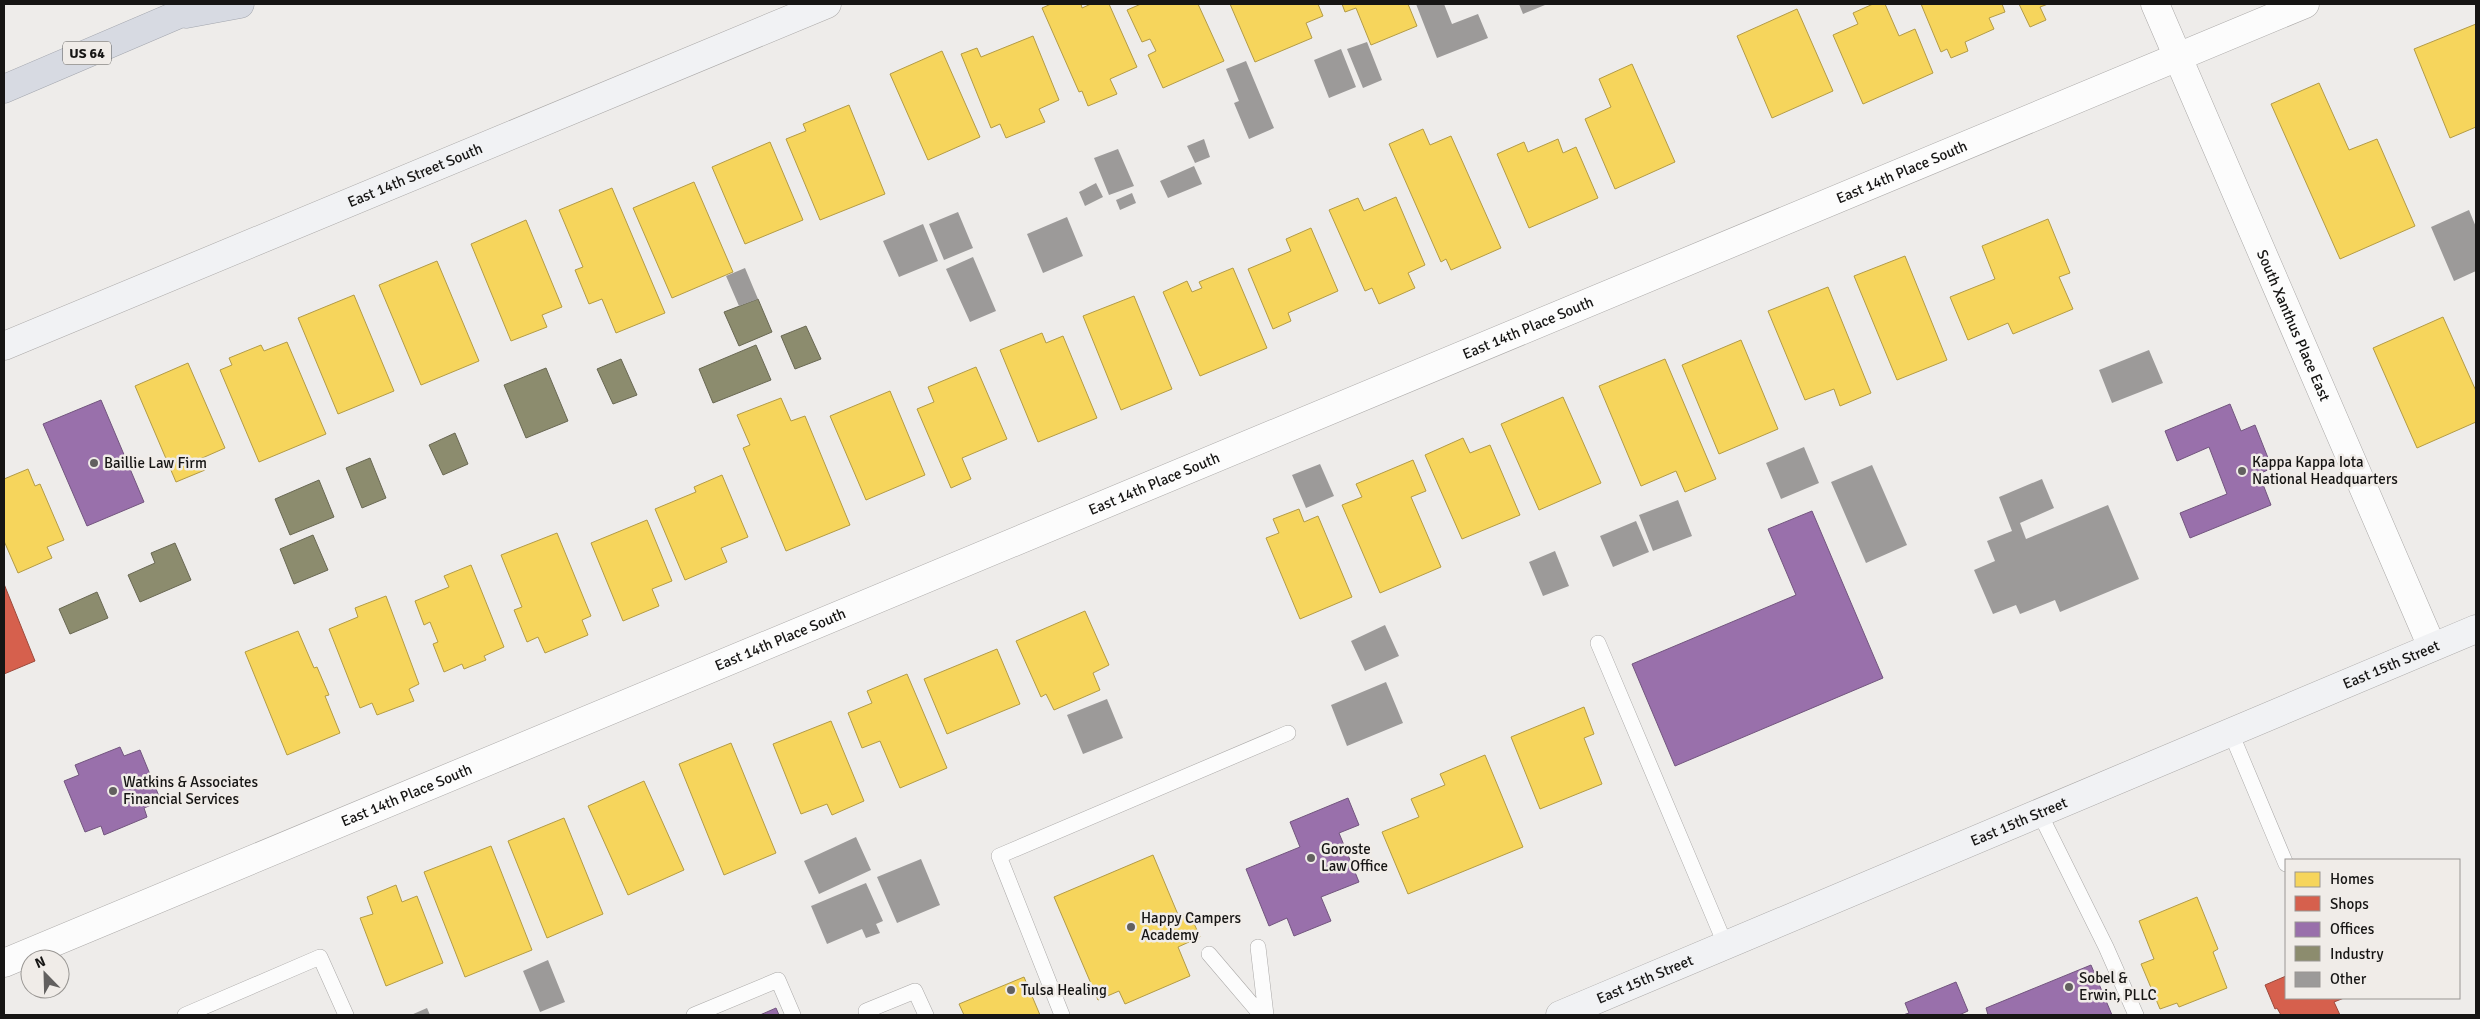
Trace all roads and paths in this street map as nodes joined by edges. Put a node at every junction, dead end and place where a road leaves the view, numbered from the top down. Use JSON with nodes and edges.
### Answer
{"nodes":[{"id":1,"x":203,"y":4,"type":"edge"},
{"id":2,"x":240,"y":4,"type":"edge"},
{"id":3,"x":827,"y":4,"type":"edge"},
{"id":4,"x":2155,"y":4,"type":"edge"},
{"id":5,"x":2304,"y":4,"type":"edge"},
{"id":6,"x":170,"y":18,"type":"junction"},
{"id":7,"x":2178,"y":57,"type":"junction"},
{"id":8,"x":4,"y":89,"type":"edge"},
{"id":9,"x":4,"y":346,"type":"edge"},
{"id":10,"x":2476,"y":629,"type":"edge"},
{"id":11,"x":1598,"y":643,"type":"dead end"},
{"id":12,"x":2432,"y":647,"type":"junction"},
{"id":13,"x":1288,"y":733,"type":"dead end"},
{"id":14,"x":2232,"y":733,"type":"junction"},
{"id":15,"x":2040,"y":814,"type":"junction"},
{"id":16,"x":2285,"y":862,"type":"edge"},
{"id":17,"x":1726,"y":946,"type":"junction"},
{"id":18,"x":1258,"y":947,"type":"dead end"},
{"id":19,"x":1209,"y":954,"type":"dead end"},
{"id":20,"x":4,"y":964,"type":"edge"},
{"id":21,"x":866,"y":1012,"type":"dead end"},
{"id":22,"x":185,"y":1015,"type":"edge"},
{"id":23,"x":346,"y":1015,"type":"edge"},
{"id":24,"x":694,"y":1015,"type":"edge"},
{"id":25,"x":793,"y":1015,"type":"edge"},
{"id":26,"x":926,"y":1015,"type":"edge"},
{"id":27,"x":1062,"y":1015,"type":"edge"},
{"id":28,"x":1261,"y":1015,"type":"edge"},
{"id":29,"x":1266,"y":1015,"type":"edge"},
{"id":30,"x":1560,"y":1015,"type":"edge"},
{"id":31,"x":2136,"y":1015,"type":"edge"}],
"edges":[{"from":1,"to":6,"type":"highway","number":"US 64"},
{"from":2,"to":6,"type":"highway"},
{"from":3,"to":9,"type":"main road","name":"East 14th Street South"},
{"from":4,"to":7,"type":"street","name":"South Xanthus Place East"},
{"from":5,"to":7,"type":"street","name":"East 14th Place South"},
{"from":6,"to":8,"type":"highway","number":"US 64"},
{"from":7,"to":12,"type":"street","name":"South Xanthus Place East"},
{"from":7,"to":20,"type":"street","name":"East 14th Place South"},
{"from":10,"to":12,"type":"main road","name":"East 15th Street"},
{"from":11,"to":17,"type":"lane"},
{"from":12,"to":14,"type":"main road","name":"East 15th Street"},
{"from":13,"to":27,"type":"lane"},
{"from":14,"to":15,"type":"main road","name":"East 15th Street"},
{"from":14,"to":16,"type":"lane"},
{"from":15,"to":17,"type":"main road","name":"East 15th Street"},
{"from":15,"to":31,"type":"lane"},
{"from":17,"to":30,"type":"main road","name":"East 15th Street"},
{"from":18,"to":29,"type":"lane"},
{"from":19,"to":28,"type":"lane"},
{"from":21,"to":26,"type":"lane"},
{"from":22,"to":23,"type":"lane"},
{"from":24,"to":25,"type":"lane"}]}
